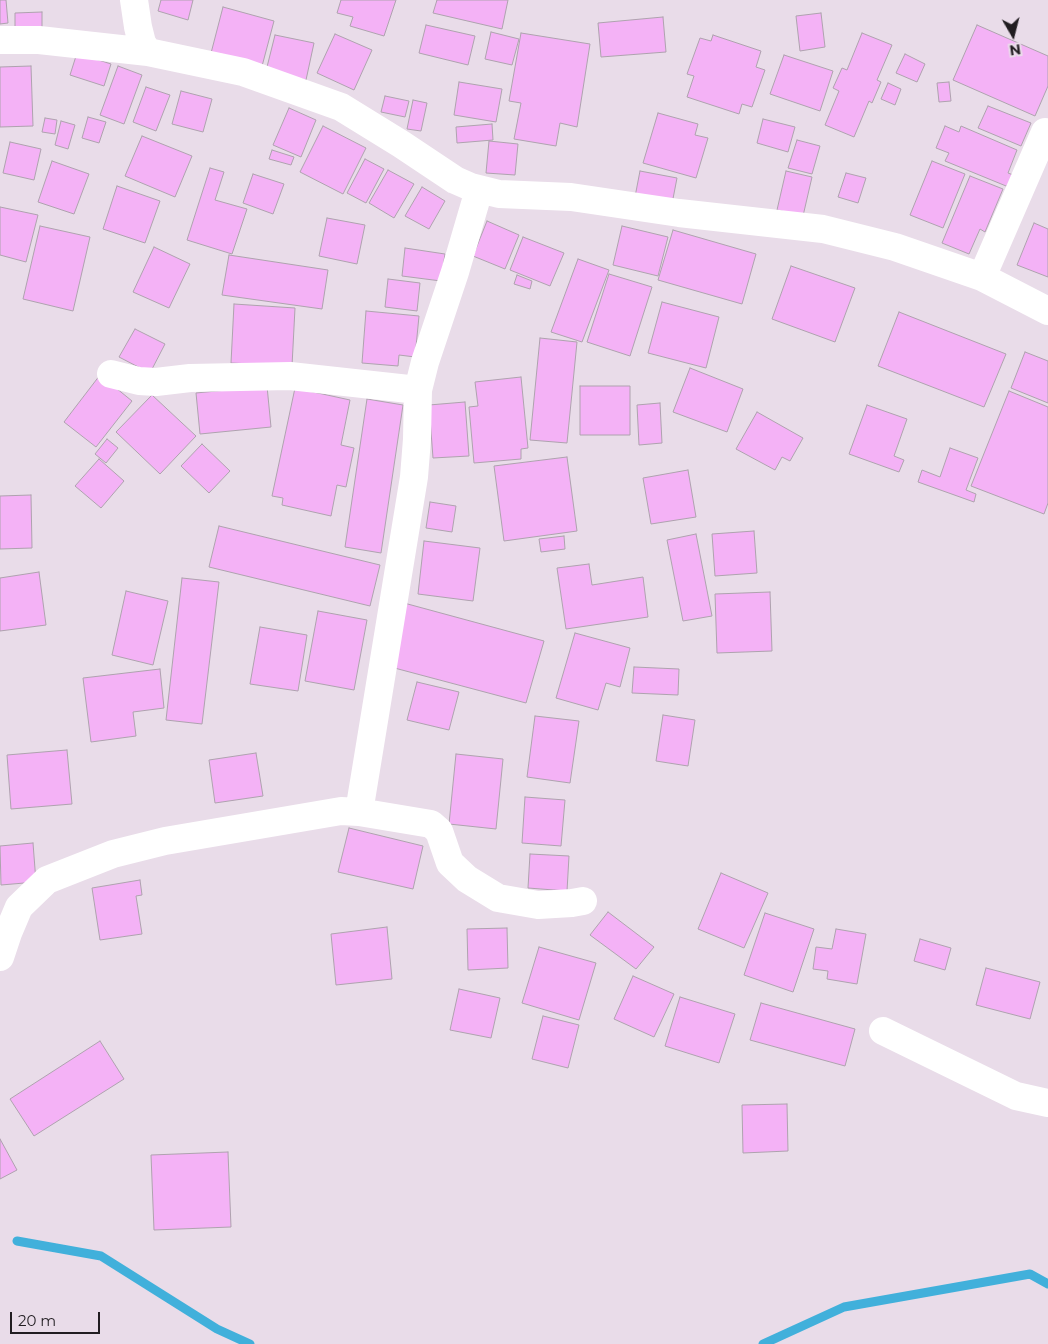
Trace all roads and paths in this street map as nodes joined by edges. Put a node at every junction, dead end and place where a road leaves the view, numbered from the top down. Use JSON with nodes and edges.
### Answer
{"nodes":[{"id":1,"x":134,"y":0,"type":"edge"},
{"id":2,"x":0,"y":40,"type":"edge"},
{"id":3,"x":148,"y":52,"type":"junction"},
{"id":4,"x":1045,"y":132,"type":"dead end"},
{"id":5,"x":479,"y":190,"type":"junction"},
{"id":6,"x":982,"y":277,"type":"junction"},
{"id":7,"x":1048,"y":311,"type":"edge"},
{"id":8,"x":111,"y":374,"type":"dead end"},
{"id":9,"x":418,"y":390,"type":"junction"},
{"id":10,"x":359,"y":812,"type":"junction"},
{"id":11,"x":583,"y":901,"type":"dead end"},
{"id":12,"x":0,"y":957,"type":"edge"},
{"id":13,"x":883,"y":1031,"type":"dead end"},
{"id":14,"x":1048,"y":1103,"type":"edge"}],
"edges":[{"from":1,"to":3,"type":"street"},
{"from":2,"to":3,"type":"street"},
{"from":3,"to":5,"type":"street"},
{"from":4,"to":6,"type":"street"},
{"from":5,"to":6,"type":"street"},
{"from":5,"to":9,"type":"street"},
{"from":6,"to":7,"type":"street"},
{"from":8,"to":9,"type":"street"},
{"from":9,"to":10,"type":"street"},
{"from":10,"to":11,"type":"street"},
{"from":10,"to":12,"type":"street"},
{"from":13,"to":14,"type":"street"}]}
